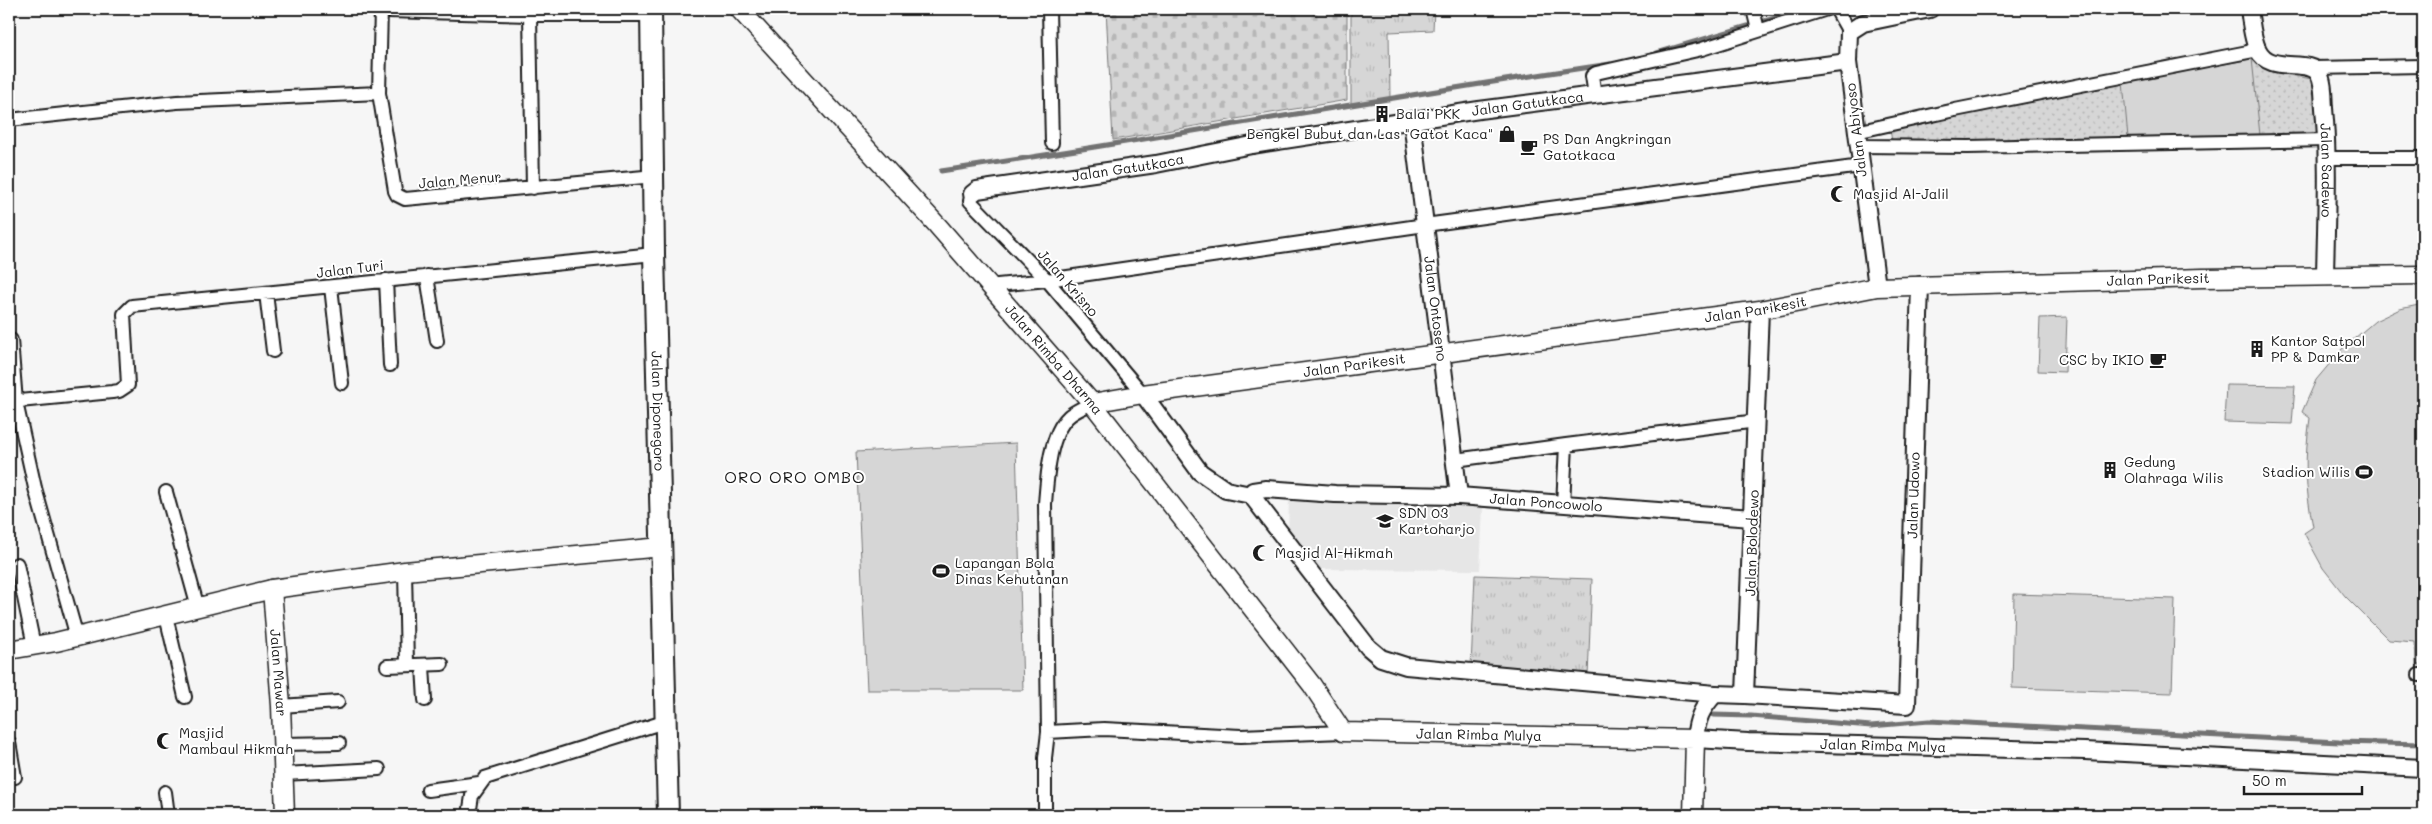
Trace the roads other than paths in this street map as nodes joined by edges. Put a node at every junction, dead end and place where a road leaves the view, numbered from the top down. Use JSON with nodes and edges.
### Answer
{"nodes":[{"id":1,"x":381,"y":9,"type":"edge"},
{"id":2,"x":388,"y":9,"type":"edge"},
{"id":3,"x":739,"y":9,"type":"edge"},
{"id":4,"x":1048,"y":9,"type":"edge"},
{"id":5,"x":1827,"y":9,"type":"edge"},
{"id":6,"x":1930,"y":9,"type":"edge"},
{"id":7,"x":2249,"y":9,"type":"edge"},
{"id":8,"x":651,"y":11,"type":"edge"},
{"id":9,"x":1838,"y":11,"type":"edge"},
{"id":10,"x":530,"y":14,"type":"junction"},
{"id":11,"x":1756,"y":21,"type":"edge"},
{"id":12,"x":1863,"y":23,"type":"junction"},
{"id":13,"x":1849,"y":32,"type":"junction"},
{"id":14,"x":2258,"y":50,"type":"junction"},
{"id":15,"x":1848,"y":62,"type":"junction"},
{"id":16,"x":2423,"y":66,"type":"edge"},
{"id":17,"x":2313,"y":68,"type":"junction"},
{"id":18,"x":379,"y":93,"type":"junction"},
{"id":19,"x":1595,"y":95,"type":"junction"},
{"id":20,"x":9,"y":120,"type":"edge"},
{"id":21,"x":1412,"y":121,"type":"junction"},
{"id":22,"x":1858,"y":139,"type":"junction"},
{"id":23,"x":2327,"y":140,"type":"junction"},
{"id":24,"x":1052,"y":143,"type":"dead end"},
{"id":25,"x":2326,"y":158,"type":"junction"},
{"id":26,"x":2423,"y":158,"type":"edge"},
{"id":27,"x":1860,"y":166,"type":"junction"},
{"id":28,"x":654,"y":176,"type":"junction"},
{"id":29,"x":532,"y":188,"type":"junction"},
{"id":30,"x":972,"y":194,"type":"joint"},
{"id":31,"x":1425,"y":225,"type":"junction"},
{"id":32,"x":654,"y":254,"type":"junction"},
{"id":33,"x":2423,"y":275,"type":"edge"},
{"id":34,"x":427,"y":276,"type":"junction"},
{"id":35,"x":2325,"y":276,"type":"junction"},
{"id":36,"x":386,"y":280,"type":"junction"},
{"id":37,"x":1047,"y":280,"type":"junction"},
{"id":38,"x":1920,"y":285,"type":"junction"},
{"id":39,"x":988,"y":286,"type":"junction"},
{"id":40,"x":1877,"y":286,"type":"junction"},
{"id":41,"x":331,"y":288,"type":"junction"},
{"id":42,"x":266,"y":293,"type":"junction"},
{"id":43,"x":1760,"y":310,"type":"junction"},
{"id":44,"x":11,"y":340,"type":"dead end"},
{"id":45,"x":437,"y":341,"type":"dead end"},
{"id":46,"x":273,"y":351,"type":"dead end"},
{"id":47,"x":1442,"y":355,"type":"junction"},
{"id":48,"x":390,"y":365,"type":"dead end"},
{"id":49,"x":342,"y":384,"type":"dead end"},
{"id":50,"x":1143,"y":394,"type":"junction"},
{"id":51,"x":12,"y":402,"type":"edge"},
{"id":52,"x":1092,"y":403,"type":"junction"},
{"id":53,"x":1757,"y":421,"type":"junction"},
{"id":54,"x":1566,"y":445,"type":"junction"},
{"id":55,"x":1455,"y":460,"type":"junction"},
{"id":56,"x":166,"y":492,"type":"dead end"},
{"id":57,"x":1251,"y":494,"type":"junction"},
{"id":58,"x":1459,"y":496,"type":"junction"},
{"id":59,"x":1563,"y":505,"type":"junction"},
{"id":60,"x":1752,"y":518,"type":"junction"},
{"id":61,"x":662,"y":547,"type":"junction"},
{"id":62,"x":17,"y":564,"type":"dead end"},
{"id":63,"x":405,"y":571,"type":"junction"},
{"id":64,"x":272,"y":589,"type":"junction"},
{"id":65,"x":198,"y":608,"type":"junction"},
{"id":66,"x":166,"y":616,"type":"junction"},
{"id":67,"x":77,"y":637,"type":"junction"},
{"id":68,"x":34,"y":646,"type":"junction"},
{"id":69,"x":9,"y":650,"type":"edge"},
{"id":70,"x":407,"y":664,"type":"junction"},
{"id":71,"x":442,"y":664,"type":"dead end"},
{"id":72,"x":387,"y":666,"type":"dead end"},
{"id":73,"x":423,"y":666,"type":"junction"},
{"id":74,"x":1715,"y":694,"type":"junction"},
{"id":75,"x":1745,"y":695,"type":"junction"},
{"id":76,"x":185,"y":696,"type":"dead end"},
{"id":77,"x":425,"y":700,"type":"dead end"},
{"id":78,"x":338,"y":702,"type":"dead end"},
{"id":79,"x":281,"y":706,"type":"junction"},
{"id":80,"x":664,"y":722,"type":"junction"},
{"id":81,"x":1048,"y":732,"type":"junction"},
{"id":82,"x":1343,"y":732,"type":"junction"},
{"id":83,"x":1695,"y":739,"type":"junction"},
{"id":84,"x":9,"y":742,"type":"edge"},
{"id":85,"x":282,"y":744,"type":"junction"},
{"id":86,"x":339,"y":744,"type":"dead end"},
{"id":87,"x":2423,"y":768,"type":"edge"},
{"id":88,"x":379,"y":769,"type":"dead end"},
{"id":89,"x":283,"y":774,"type":"junction"},
{"id":90,"x":15,"y":778,"type":"dead end"},
{"id":91,"x":479,"y":783,"type":"junction"},
{"id":92,"x":428,"y":790,"type":"dead end"},
{"id":93,"x":165,"y":792,"type":"dead end"},
{"id":94,"x":168,"y":815,"type":"edge"},
{"id":95,"x":285,"y":815,"type":"edge"},
{"id":96,"x":469,"y":815,"type":"edge"},
{"id":97,"x":668,"y":815,"type":"edge"},
{"id":98,"x":1045,"y":815,"type":"edge"},
{"id":99,"x":1693,"y":815,"type":"edge"}],
"edges":[{"from":1,"to":18,"type":"street","name":"Jalan Menur"},
{"from":2,"to":10,"type":"street"},
{"from":3,"to":39,"type":"main road","name":"Jalan Rimba Dharma"},
{"from":4,"to":24,"type":"street"},
{"from":5,"to":11,"type":"street"},
{"from":6,"to":12,"type":"street"},
{"from":7,"to":14,"type":"street"},
{"from":8,"to":10,"type":"street"},
{"from":8,"to":28,"type":"main road","name":"Jalan Diponegoro"},
{"from":9,"to":12,"type":"street"},
{"from":9,"to":13,"type":"street"},
{"from":10,"to":29,"type":"street"},
{"from":11,"to":19,"type":"street"},
{"from":12,"to":13,"type":"street"},
{"from":13,"to":15,"type":"street","name":"Jalan Abiyoso"},
{"from":14,"to":17,"type":"street"},
{"from":14,"to":22,"type":"street"},
{"from":15,"to":19,"type":"street","name":"Jalan Gatutkaca"},
{"from":15,"to":22,"type":"street","name":"Jalan Abiyoso"},
{"from":16,"to":17,"type":"street"},
{"from":17,"to":23,"type":"street","name":"Jalan Sadewo"},
{"from":18,"to":20,"type":"street"},
{"from":18,"to":29,"type":"street","name":"Jalan Menur"},
{"from":19,"to":21,"type":"street","name":"Jalan Gatutkaca"},
{"from":21,"to":30,"type":"street","name":"Jalan Gatutkaca"},
{"from":21,"to":31,"type":"street","name":"Jalan Ontoseno"},
{"from":22,"to":23,"type":"street"},
{"from":22,"to":27,"type":"street","name":"Jalan Abiyoso"},
{"from":23,"to":25,"type":"street","name":"Jalan Sadewo"},
{"from":25,"to":26,"type":"street"},
{"from":25,"to":35,"type":"street","name":"Jalan Sadewo"},
{"from":27,"to":31,"type":"street"},
{"from":27,"to":40,"type":"street","name":"Jalan Abiyoso"},
{"from":28,"to":29,"type":"street","name":"Jalan Menur"},
{"from":28,"to":32,"type":"main road","name":"Jalan Diponegoro"},
{"from":30,"to":37,"type":"street","name":"Jalan Krisno"},
{"from":31,"to":37,"type":"street"},
{"from":31,"to":47,"type":"street","name":"Jalan Ontoseno"},
{"from":32,"to":34,"type":"street","name":"Jalan Turi"},
{"from":32,"to":61,"type":"main road","name":"Jalan Diponegoro"},
{"from":33,"to":35,"type":"main road","name":"Jalan Parikesit"},
{"from":34,"to":36,"type":"street","name":"Jalan Turi"},
{"from":34,"to":45,"type":"street"},
{"from":35,"to":38,"type":"main road","name":"Jalan Parikesit"},
{"from":36,"to":41,"type":"street","name":"Jalan Turi"},
{"from":36,"to":48,"type":"street"},
{"from":37,"to":39,"type":"street"},
{"from":37,"to":50,"type":"street","name":"Jalan Krisno"},
{"from":38,"to":40,"type":"main road","name":"Jalan Parikesit"},
{"from":38,"to":75,"type":"street","name":"Jalan Udowo"},
{"from":39,"to":52,"type":"main road","name":"Jalan Rimba Dharma"},
{"from":40,"to":43,"type":"main road","name":"Jalan Parikesit"},
{"from":41,"to":42,"type":"street","name":"Jalan Turi"},
{"from":41,"to":49,"type":"street"},
{"from":42,"to":46,"type":"street"},
{"from":42,"to":51,"type":"street","name":"Jalan Turi"},
{"from":43,"to":47,"type":"main road","name":"Jalan Parikesit"},
{"from":43,"to":53,"type":"street","name":"Jalan Bolodewo"},
{"from":44,"to":51,"type":"street"},
{"from":47,"to":50,"type":"main road","name":"Jalan Parikesit"},
{"from":47,"to":55,"type":"street","name":"Jalan Ontoseno"},
{"from":50,"to":52,"type":"main road","name":"Jalan Parikesit"},
{"from":50,"to":57,"type":"street","name":"Jalan Poncowolo"},
{"from":51,"to":67,"type":"street"},
{"from":52,"to":81,"type":"street"},
{"from":52,"to":82,"type":"main road","name":"Jalan Rimba Dharma"},
{"from":53,"to":54,"type":"street"},
{"from":53,"to":60,"type":"street","name":"Jalan Bolodewo"},
{"from":54,"to":55,"type":"street"},
{"from":54,"to":59,"type":"street"},
{"from":55,"to":58,"type":"street","name":"Jalan Ontoseno"},
{"from":56,"to":65,"type":"street"},
{"from":57,"to":58,"type":"street","name":"Jalan Poncowolo"},
{"from":57,"to":74,"type":"street"},
{"from":58,"to":59,"type":"street","name":"Jalan Poncowolo"},
{"from":59,"to":60,"type":"street","name":"Jalan Poncowolo"},
{"from":60,"to":75,"type":"street","name":"Jalan Bolodewo"},
{"from":61,"to":63,"type":"main road"},
{"from":61,"to":80,"type":"main road","name":"Jalan Diponegoro"},
{"from":62,"to":68,"type":"street"},
{"from":63,"to":64,"type":"main road"},
{"from":63,"to":70,"type":"street"},
{"from":64,"to":65,"type":"main road"},
{"from":64,"to":79,"type":"main road","name":"Jalan Mawar"},
{"from":65,"to":66,"type":"main road"},
{"from":66,"to":67,"type":"main road"},
{"from":66,"to":76,"type":"street"},
{"from":67,"to":68,"type":"main road"},
{"from":68,"to":69,"type":"main road"},
{"from":70,"to":72,"type":"street"},
{"from":70,"to":73,"type":"street"},
{"from":71,"to":73,"type":"street"},
{"from":73,"to":77,"type":"street"},
{"from":74,"to":75,"type":"street"},
{"from":74,"to":83,"type":"street"},
{"from":78,"to":79,"type":"street"},
{"from":79,"to":85,"type":"main road","name":"Jalan Mawar"},
{"from":80,"to":91,"type":"street"},
{"from":80,"to":97,"type":"main road","name":"Jalan Diponegoro"},
{"from":81,"to":82,"type":"street"},
{"from":81,"to":98,"type":"street"},
{"from":82,"to":83,"type":"main road","name":"Jalan Rimba Mulya"},
{"from":83,"to":87,"type":"street","name":"Jalan Rimba Mulya"},
{"from":83,"to":99,"type":"main road"},
{"from":84,"to":90,"type":"street"},
{"from":85,"to":86,"type":"street"},
{"from":85,"to":89,"type":"main road","name":"Jalan Mawar"},
{"from":88,"to":89,"type":"street"},
{"from":89,"to":95,"type":"main road","name":"Jalan Mawar"},
{"from":91,"to":92,"type":"street"},
{"from":91,"to":96,"type":"street"},
{"from":93,"to":94,"type":"street"}]}
